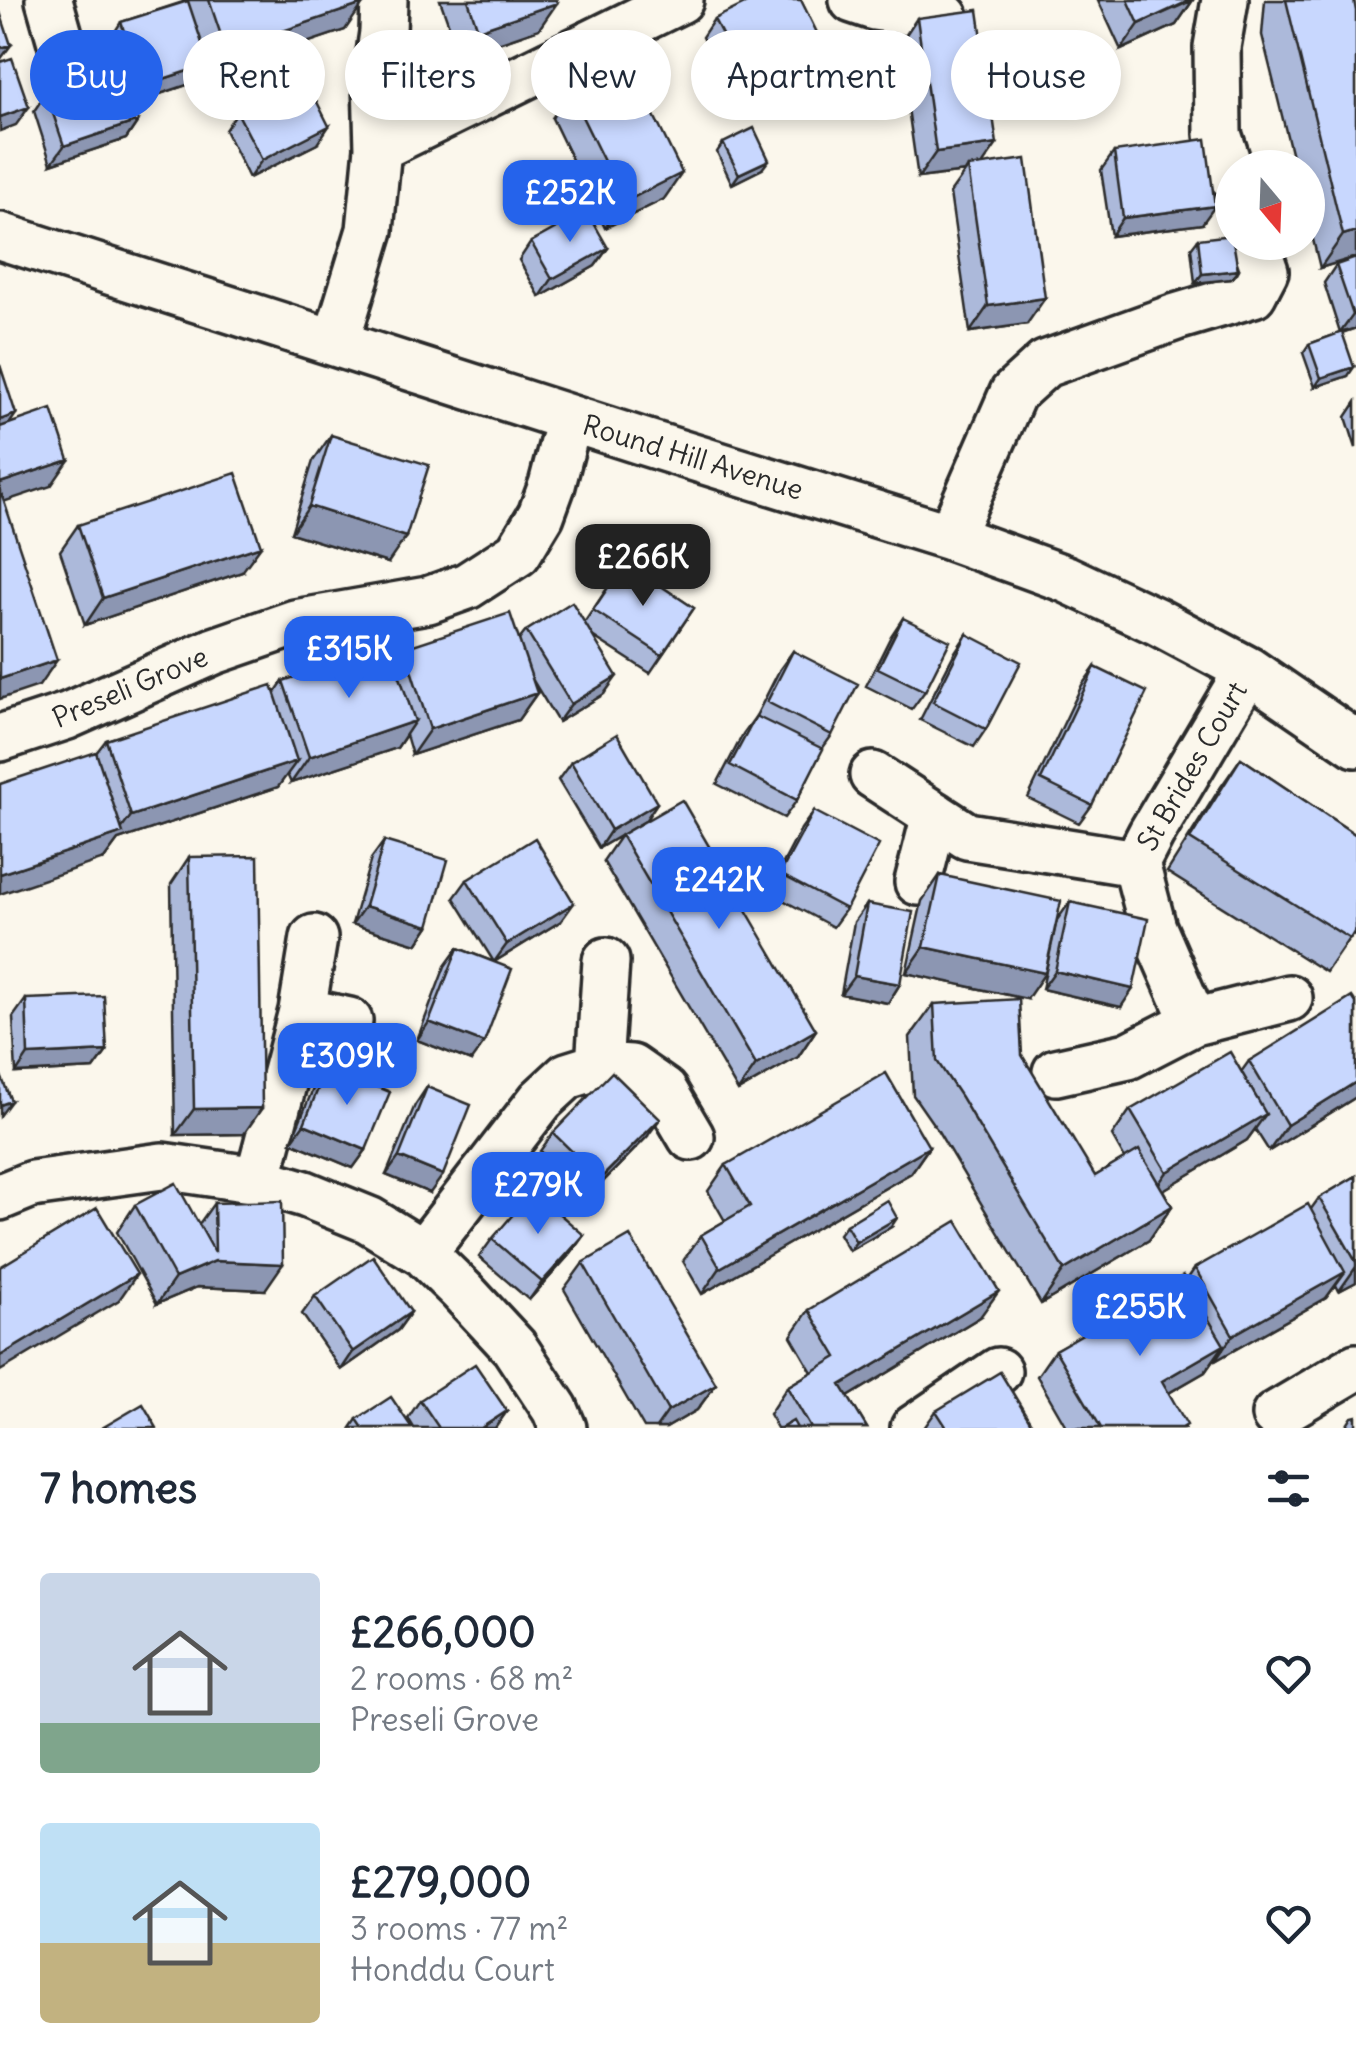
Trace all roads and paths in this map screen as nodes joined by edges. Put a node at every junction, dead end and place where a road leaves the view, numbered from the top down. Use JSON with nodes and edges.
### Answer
{"nodes":[{"id":1,"x":49,"y":0,"type":"edge"},
{"id":2,"x":384,"y":0,"type":"edge"},
{"id":3,"x":680,"y":0,"type":"edge"},
{"id":4,"x":853,"y":0,"type":"edge"},
{"id":5,"x":1225,"y":0,"type":"edge"},
{"id":6,"x":945,"y":17,"type":"edge"},
{"id":7,"x":58,"y":30,"type":"edge"},
{"id":8,"x":378,"y":148,"type":"junction"},
{"id":9,"x":1223,"y":150,"type":"edge"},
{"id":10,"x":0,"y":236,"type":"edge"},
{"id":11,"x":1261,"y":260,"type":"edge"},
{"id":12,"x":336,"y":342,"type":"junction"},
{"id":13,"x":569,"y":418,"type":"junction"},
{"id":14,"x":950,"y":538,"type":"junction"},
{"id":15,"x":1248,"y":670,"type":"junction"},
{"id":16,"x":0,"y":738,"type":"edge"},
{"id":17,"x":1356,"y":744,"type":"edge"},
{"id":18,"x":873,"y":775,"type":"dead end"},
{"id":19,"x":935,"y":816,"type":"junction"},
{"id":20,"x":1136,"y":863,"type":"junction"},
{"id":21,"x":918,"y":882,"type":"dead end"},
{"id":22,"x":314,"y":938,"type":"dead end"},
{"id":23,"x":606,"y":961,"type":"dead end"},
{"id":24,"x":1290,"y":998,"type":"dead end"},
{"id":25,"x":302,"y":1011,"type":"junction"},
{"id":26,"x":349,"y":1021,"type":"dead end"},
{"id":27,"x":1194,"y":1022,"type":"junction"},
{"id":28,"x":599,"y":1066,"type":"junction"},
{"id":29,"x":1056,"y":1072,"type":"dead end"},
{"id":30,"x":691,"y":1136,"type":"dead end"},
{"id":31,"x":258,"y":1180,"type":"junction"},
{"id":32,"x":0,"y":1197,"type":"edge"},
{"id":33,"x":423,"y":1253,"type":"junction"},
{"id":34,"x":1356,"y":1367,"type":"edge"},
{"id":35,"x":998,"y":1371,"type":"edge"},
{"id":36,"x":1271,"y":1424,"type":"edge"},
{"id":37,"x":564,"y":1428,"type":"edge"},
{"id":38,"x":914,"y":1428,"type":"edge"}],
"edges":[{"from":1,"to":7,"type":"street"},
{"from":2,"to":8,"type":"street"},
{"from":3,"to":8,"type":"street"},
{"from":4,"to":6,"type":"street"},
{"from":5,"to":9,"type":"street"},
{"from":8,"to":12,"type":"street"},
{"from":10,"to":12,"type":"street","name":"Round Hill Avenue"},
{"from":11,"to":14,"type":"street"},
{"from":12,"to":13,"type":"street","name":"Round Hill Avenue"},
{"from":13,"to":14,"type":"street","name":"Round Hill Avenue"},
{"from":13,"to":16,"type":"street","name":"Preseli Grove"},
{"from":14,"to":15,"type":"street","name":"Round Hill Avenue"},
{"from":15,"to":17,"type":"street","name":"Round Hill Avenue"},
{"from":15,"to":20,"type":"street","name":"St Brides Court"},
{"from":18,"to":19,"type":"street","name":"St Brides Court"},
{"from":19,"to":20,"type":"street","name":"St Brides Court"},
{"from":19,"to":21,"type":"street"},
{"from":20,"to":27,"type":"street","name":"St Brides Court"},
{"from":22,"to":25,"type":"street"},
{"from":23,"to":28,"type":"street"},
{"from":24,"to":27,"type":"street"},
{"from":25,"to":26,"type":"street"},
{"from":25,"to":31,"type":"street"},
{"from":27,"to":29,"type":"street"},
{"from":28,"to":30,"type":"street"},
{"from":28,"to":33,"type":"street"},
{"from":31,"to":32,"type":"street"},
{"from":31,"to":33,"type":"street"},
{"from":33,"to":37,"type":"street"},
{"from":34,"to":36,"type":"street"},
{"from":35,"to":38,"type":"street"}]}
